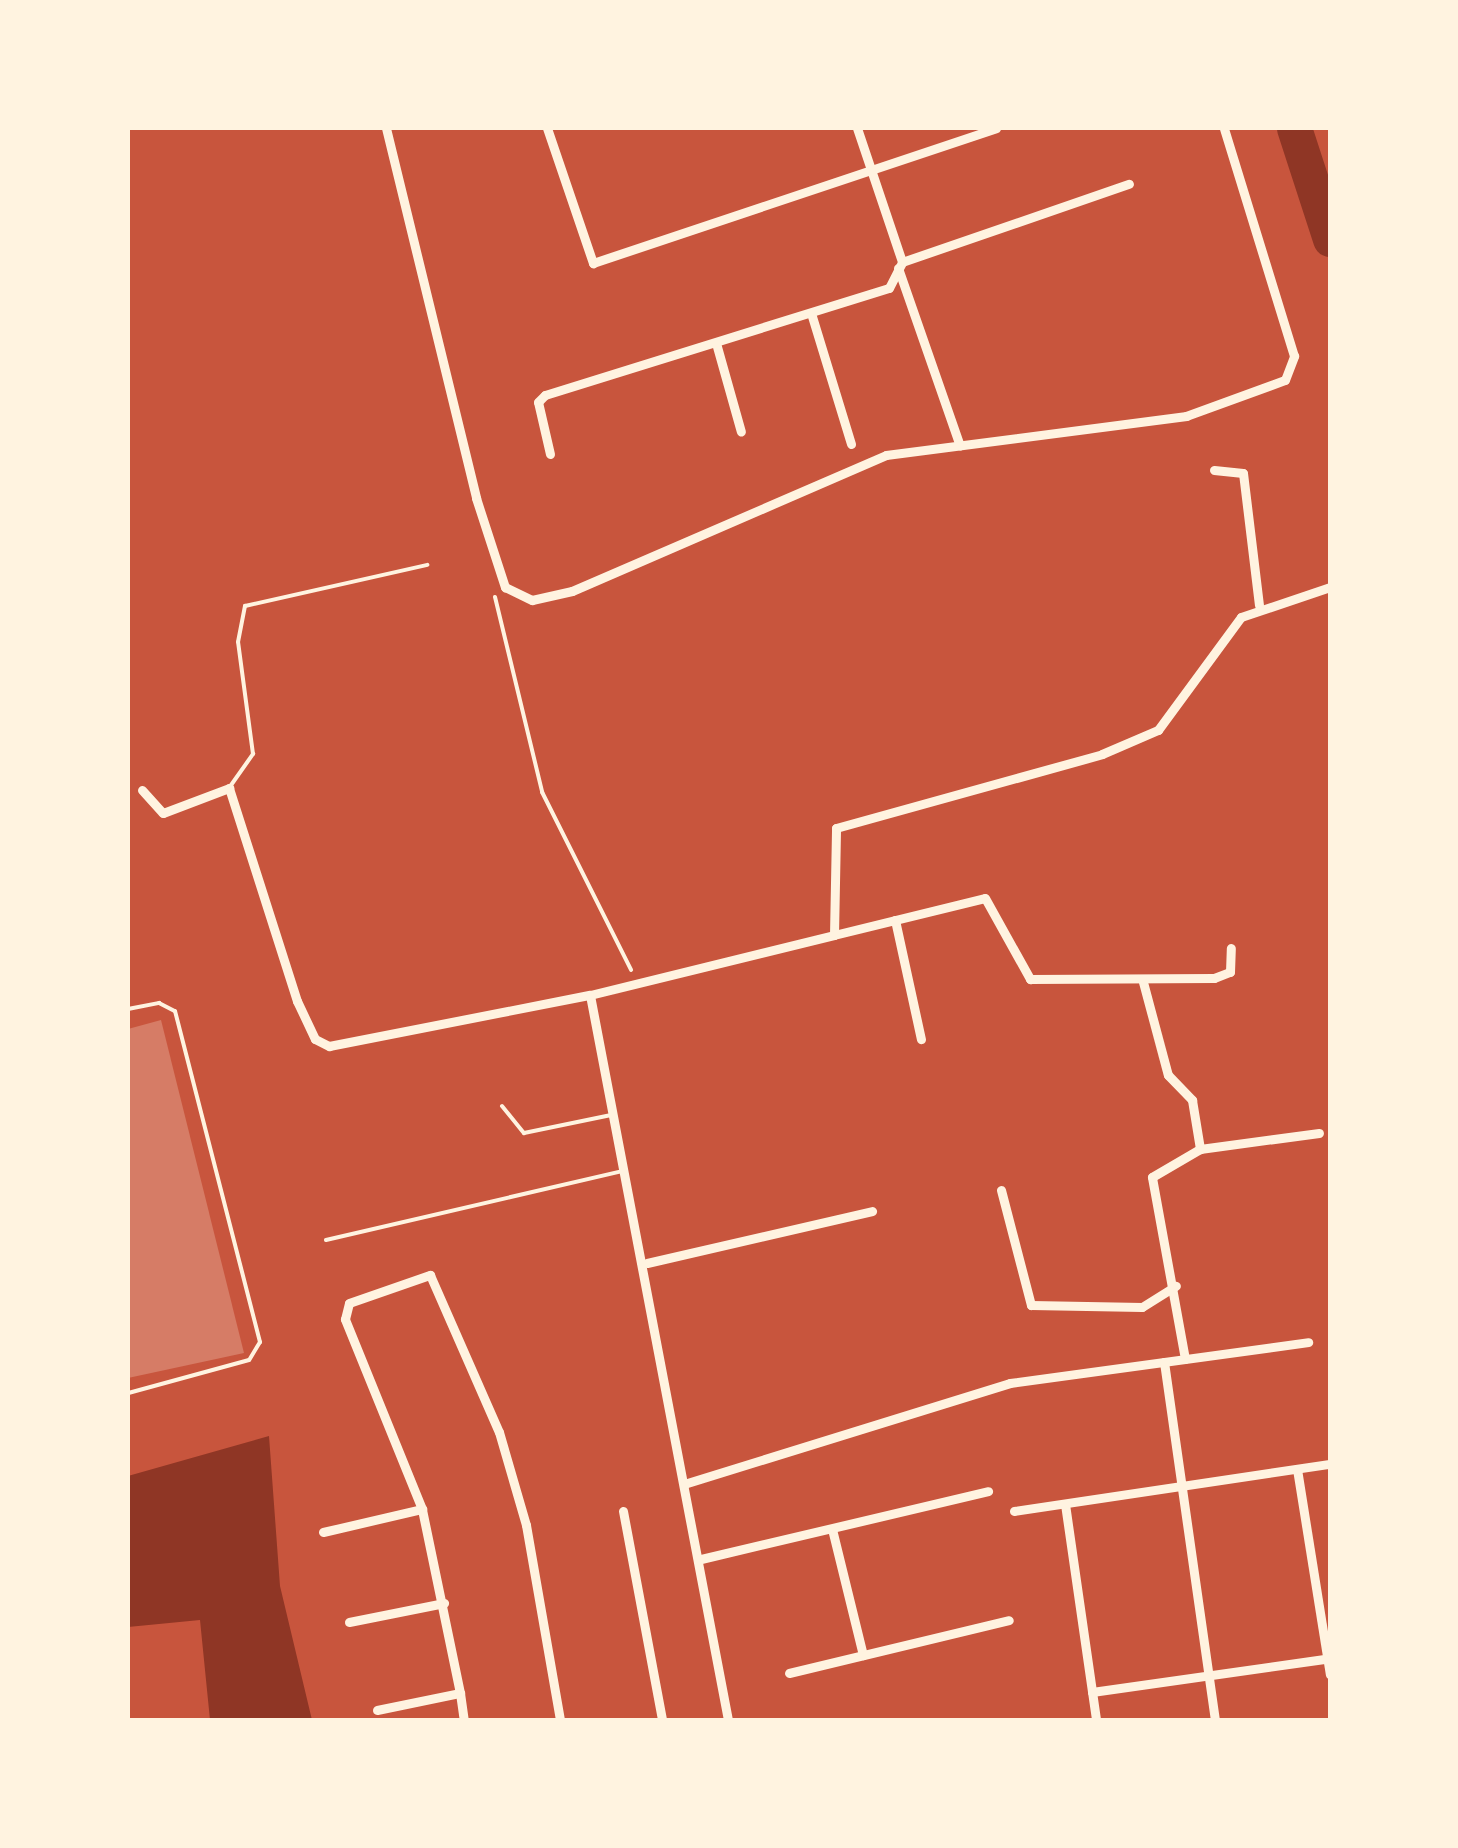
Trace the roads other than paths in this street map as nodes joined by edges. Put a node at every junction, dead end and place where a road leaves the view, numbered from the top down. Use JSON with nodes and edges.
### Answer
{"nodes":[{"id":1,"x":386,"y":128,"type":"edge"},
{"id":2,"x":551,"y":128,"type":"edge"},
{"id":3,"x":858,"y":128,"type":"edge"},
{"id":4,"x":996,"y":128,"type":"edge"},
{"id":5,"x":1224,"y":128,"type":"edge"},
{"id":6,"x":871,"y":170,"type":"junction"},
{"id":7,"x":1129,"y":184,"type":"dead end"},
{"id":8,"x":900,"y":265,"type":"junction"},
{"id":9,"x":812,"y":314,"type":"junction"},
{"id":10,"x":716,"y":343,"type":"junction"},
{"id":11,"x":741,"y":432,"type":"dead end"},
{"id":12,"x":852,"y":444,"type":"dead end"},
{"id":13,"x":960,"y":446,"type":"junction"},
{"id":14,"x":550,"y":454,"type":"dead end"},
{"id":15,"x":1214,"y":470,"type":"dead end"},
{"id":16,"x":427,"y":565,"type":"dead end"},
{"id":17,"x":1330,"y":587,"type":"edge"},
{"id":18,"x":1259,"y":605,"type":"junction"},
{"id":19,"x":229,"y":788,"type":"junction"},
{"id":20,"x":142,"y":790,"type":"dead end"},
{"id":21,"x":895,"y":920,"type":"junction"},
{"id":22,"x":834,"y":935,"type":"junction"},
{"id":23,"x":1231,"y":948,"type":"dead end"},
{"id":24,"x":1143,"y":982,"type":"junction"},
{"id":25,"x":590,"y":995,"type":"junction"},
{"id":26,"x":128,"y":1009,"type":"edge"},
{"id":27,"x":921,"y":1039,"type":"dead end"},
{"id":28,"x":502,"y":1106,"type":"dead end"},
{"id":29,"x":615,"y":1114,"type":"junction"},
{"id":30,"x":1320,"y":1133,"type":"dead end"},
{"id":31,"x":1200,"y":1149,"type":"junction"},
{"id":32,"x":627,"y":1170,"type":"junction"},
{"id":33,"x":1001,"y":1190,"type":"dead end"},
{"id":34,"x":872,"y":1211,"type":"dead end"},
{"id":35,"x":326,"y":1240,"type":"dead end"},
{"id":36,"x":647,"y":1263,"type":"junction"},
{"id":37,"x":1176,"y":1286,"type":"junction"},
{"id":38,"x":1308,"y":1342,"type":"dead end"},
{"id":39,"x":1185,"y":1359,"type":"junction"},
{"id":40,"x":1164,"y":1362,"type":"junction"},
{"id":41,"x":128,"y":1393,"type":"edge"},
{"id":42,"x":1330,"y":1464,"type":"edge"},
{"id":43,"x":1297,"y":1468,"type":"junction"},
{"id":44,"x":684,"y":1484,"type":"junction"},
{"id":45,"x":1182,"y":1486,"type":"junction"},
{"id":46,"x":988,"y":1490,"type":"dead end"},
{"id":47,"x":1065,"y":1504,"type":"junction"},
{"id":48,"x":422,"y":1509,"type":"junction"},
{"id":49,"x":1014,"y":1511,"type":"dead end"},
{"id":50,"x":623,"y":1512,"type":"dead end"},
{"id":51,"x":832,"y":1529,"type":"junction"},
{"id":52,"x":323,"y":1532,"type":"dead end"},
{"id":53,"x":701,"y":1559,"type":"junction"},
{"id":54,"x":444,"y":1603,"type":"junction"},
{"id":55,"x":1009,"y":1620,"type":"dead end"},
{"id":56,"x":349,"y":1622,"type":"dead end"},
{"id":57,"x":863,"y":1656,"type":"junction"},
{"id":58,"x":1329,"y":1658,"type":"edge"},
{"id":59,"x":790,"y":1673,"type":"dead end"},
{"id":60,"x":1330,"y":1674,"type":"edge"},
{"id":61,"x":1209,"y":1677,"type":"junction"},
{"id":62,"x":1092,"y":1692,"type":"junction"},
{"id":63,"x":460,"y":1694,"type":"junction"},
{"id":64,"x":377,"y":1710,"type":"dead end"},
{"id":65,"x":464,"y":1720,"type":"edge"},
{"id":66,"x":560,"y":1720,"type":"edge"},
{"id":67,"x":662,"y":1720,"type":"edge"},
{"id":68,"x":728,"y":1720,"type":"edge"},
{"id":69,"x":1096,"y":1720,"type":"edge"},
{"id":70,"x":1215,"y":1720,"type":"edge"}],
"edges":[{"from":1,"to":13,"type":"street"},
{"from":2,"to":6,"type":"street"},
{"from":3,"to":6,"type":"street"},
{"from":4,"to":6,"type":"street"},
{"from":5,"to":13,"type":"street"},
{"from":6,"to":8,"type":"street"},
{"from":7,"to":8,"type":"street"},
{"from":8,"to":9,"type":"street"},
{"from":8,"to":13,"type":"street"},
{"from":9,"to":10,"type":"street"},
{"from":9,"to":12,"type":"street"},
{"from":10,"to":11,"type":"street"},
{"from":10,"to":14,"type":"street"},
{"from":15,"to":18,"type":"street"},
{"from":16,"to":19,"type":"lane"},
{"from":17,"to":18,"type":"street"},
{"from":18,"to":22,"type":"street"},
{"from":19,"to":20,"type":"street"},
{"from":19,"to":25,"type":"street"},
{"from":21,"to":22,"type":"street"},
{"from":21,"to":24,"type":"street"},
{"from":21,"to":27,"type":"street"},
{"from":22,"to":25,"type":"street"},
{"from":23,"to":24,"type":"street"},
{"from":24,"to":31,"type":"street"},
{"from":25,"to":29,"type":"street"},
{"from":26,"to":41,"type":"lane"},
{"from":28,"to":29,"type":"lane"},
{"from":29,"to":32,"type":"street"},
{"from":30,"to":31,"type":"street"},
{"from":31,"to":37,"type":"street"},
{"from":32,"to":35,"type":"lane"},
{"from":32,"to":36,"type":"street"},
{"from":33,"to":37,"type":"street"},
{"from":34,"to":36,"type":"street"},
{"from":36,"to":44,"type":"street"},
{"from":37,"to":39,"type":"street"},
{"from":38,"to":39,"type":"street"},
{"from":39,"to":40,"type":"street"},
{"from":40,"to":44,"type":"street"},
{"from":40,"to":45,"type":"street"},
{"from":42,"to":43,"type":"street"},
{"from":43,"to":45,"type":"street"},
{"from":43,"to":58,"type":"street"},
{"from":44,"to":53,"type":"street"},
{"from":45,"to":47,"type":"street"},
{"from":45,"to":61,"type":"street"},
{"from":46,"to":51,"type":"street"},
{"from":47,"to":49,"type":"street"},
{"from":47,"to":62,"type":"street"},
{"from":48,"to":52,"type":"street"},
{"from":48,"to":54,"type":"street"},
{"from":48,"to":66,"type":"street"},
{"from":50,"to":67,"type":"street"},
{"from":51,"to":53,"type":"street"},
{"from":51,"to":57,"type":"street"},
{"from":53,"to":68,"type":"street"},
{"from":54,"to":56,"type":"street"},
{"from":54,"to":63,"type":"street"},
{"from":55,"to":57,"type":"street"},
{"from":57,"to":59,"type":"street"},
{"from":58,"to":60,"type":"street"},
{"from":58,"to":61,"type":"street"},
{"from":61,"to":62,"type":"street"},
{"from":61,"to":70,"type":"street"},
{"from":62,"to":69,"type":"street"},
{"from":63,"to":64,"type":"street"},
{"from":63,"to":65,"type":"street"}]}
